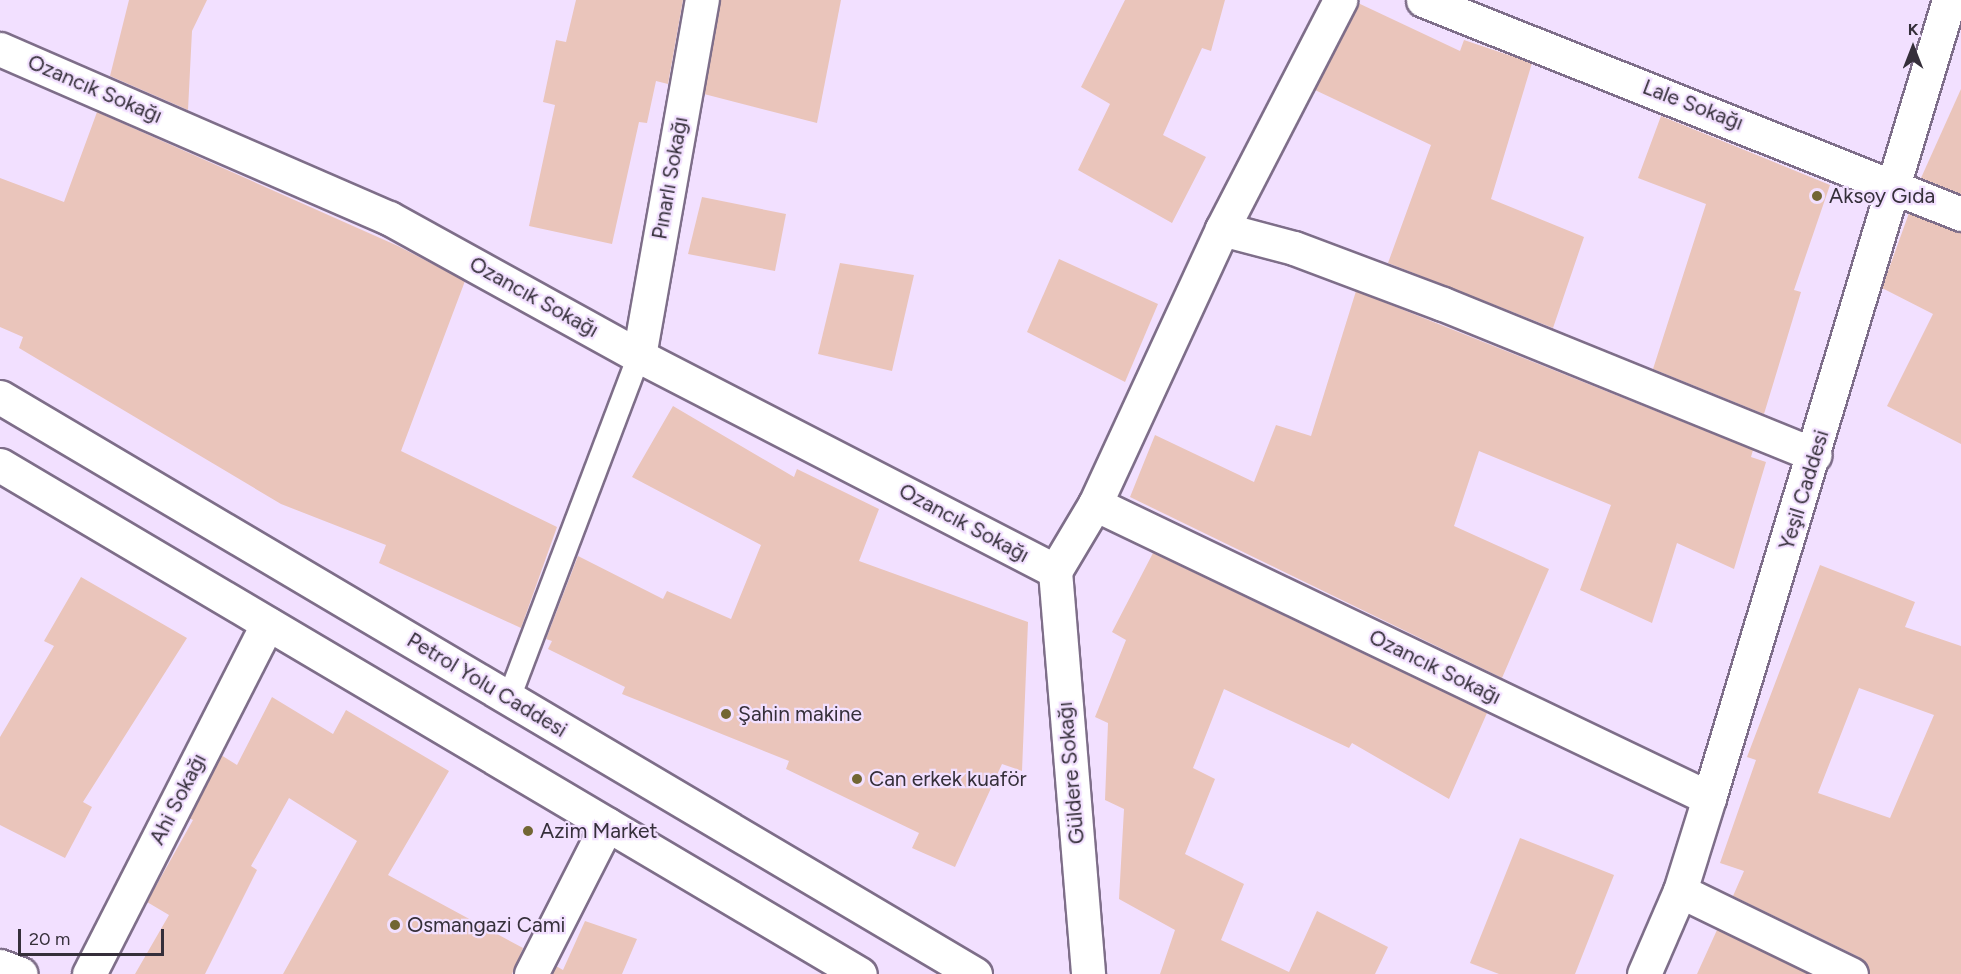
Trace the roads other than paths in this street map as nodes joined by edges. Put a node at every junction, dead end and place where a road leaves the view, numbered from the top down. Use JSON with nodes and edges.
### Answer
{"nodes":[{"id":1,"x":702,"y":0,"type":"edge"},
{"id":2,"x":1340,"y":0,"type":"edge"},
{"id":3,"x":1423,"y":0,"type":"edge"},
{"id":4,"x":1949,"y":0,"type":"edge"},
{"id":5,"x":0,"y":49,"type":"edge"},
{"id":6,"x":1893,"y":182,"type":"junction"},
{"id":7,"x":1961,"y":214,"type":"edge"},
{"id":8,"x":1222,"y":229,"type":"junction"},
{"id":9,"x":639,"y":356,"type":"junction"},
{"id":10,"x":0,"y":397,"type":"edge"},
{"id":11,"x":1815,"y":455,"type":"junction"},
{"id":12,"x":0,"y":465,"type":"edge"},
{"id":13,"x":1095,"y":504,"type":"junction"},
{"id":14,"x":1055,"y":571,"type":"junction"},
{"id":15,"x":267,"y":624,"type":"junction"},
{"id":16,"x":509,"y":698,"type":"junction"},
{"id":17,"x":1709,"y":798,"type":"junction"},
{"id":18,"x":607,"y":824,"type":"junction"},
{"id":19,"x":1680,"y":891,"type":"junction"},
{"id":20,"x":0,"y":966,"type":"edge"},
{"id":21,"x":21,"y":974,"type":"edge"},
{"id":22,"x":89,"y":974,"type":"edge"},
{"id":23,"x":531,"y":974,"type":"edge"},
{"id":24,"x":860,"y":974,"type":"edge"},
{"id":25,"x":975,"y":974,"type":"edge"},
{"id":26,"x":1088,"y":974,"type":"edge"},
{"id":27,"x":1644,"y":974,"type":"edge"},
{"id":28,"x":1851,"y":974,"type":"edge"}],
"edges":[{"from":1,"to":9,"type":"street","name":"Pınarlı Sokağı"},
{"from":2,"to":8,"type":"street"},
{"from":3,"to":6,"type":"street","name":"Lale Sokağı"},
{"from":4,"to":6,"type":"street","name":"Yeşil Caddesi"},
{"from":5,"to":9,"type":"street","name":"Ozancık Sokağı"},
{"from":6,"to":7,"type":"street","name":"Lale Sokağı"},
{"from":6,"to":11,"type":"street","name":"Yeşil Caddesi"},
{"from":8,"to":11,"type":"street"},
{"from":8,"to":13,"type":"street"},
{"from":9,"to":14,"type":"street","name":"Ozancık Sokağı"},
{"from":9,"to":16,"type":"lane"},
{"from":10,"to":16,"type":"street","name":"Petrol Yolu Caddesi"},
{"from":11,"to":17,"type":"street","name":"Yeşil Caddesi"},
{"from":12,"to":15,"type":"street"},
{"from":13,"to":14,"type":"street"},
{"from":13,"to":17,"type":"street","name":"Ozancık Sokağı"},
{"from":14,"to":26,"type":"street","name":"Güldere Sokağı"},
{"from":15,"to":18,"type":"street"},
{"from":15,"to":22,"type":"street","name":"Ahi Sokağı"},
{"from":16,"to":25,"type":"street","name":"Petrol Yolu Caddesi"},
{"from":17,"to":19,"type":"street","name":"Yeşil Caddesi"},
{"from":18,"to":23,"type":"street"},
{"from":18,"to":24,"type":"street"},
{"from":19,"to":27,"type":"street","name":"Yeşil Caddesi"},
{"from":19,"to":28,"type":"street"},
{"from":20,"to":21,"type":"street"}]}
